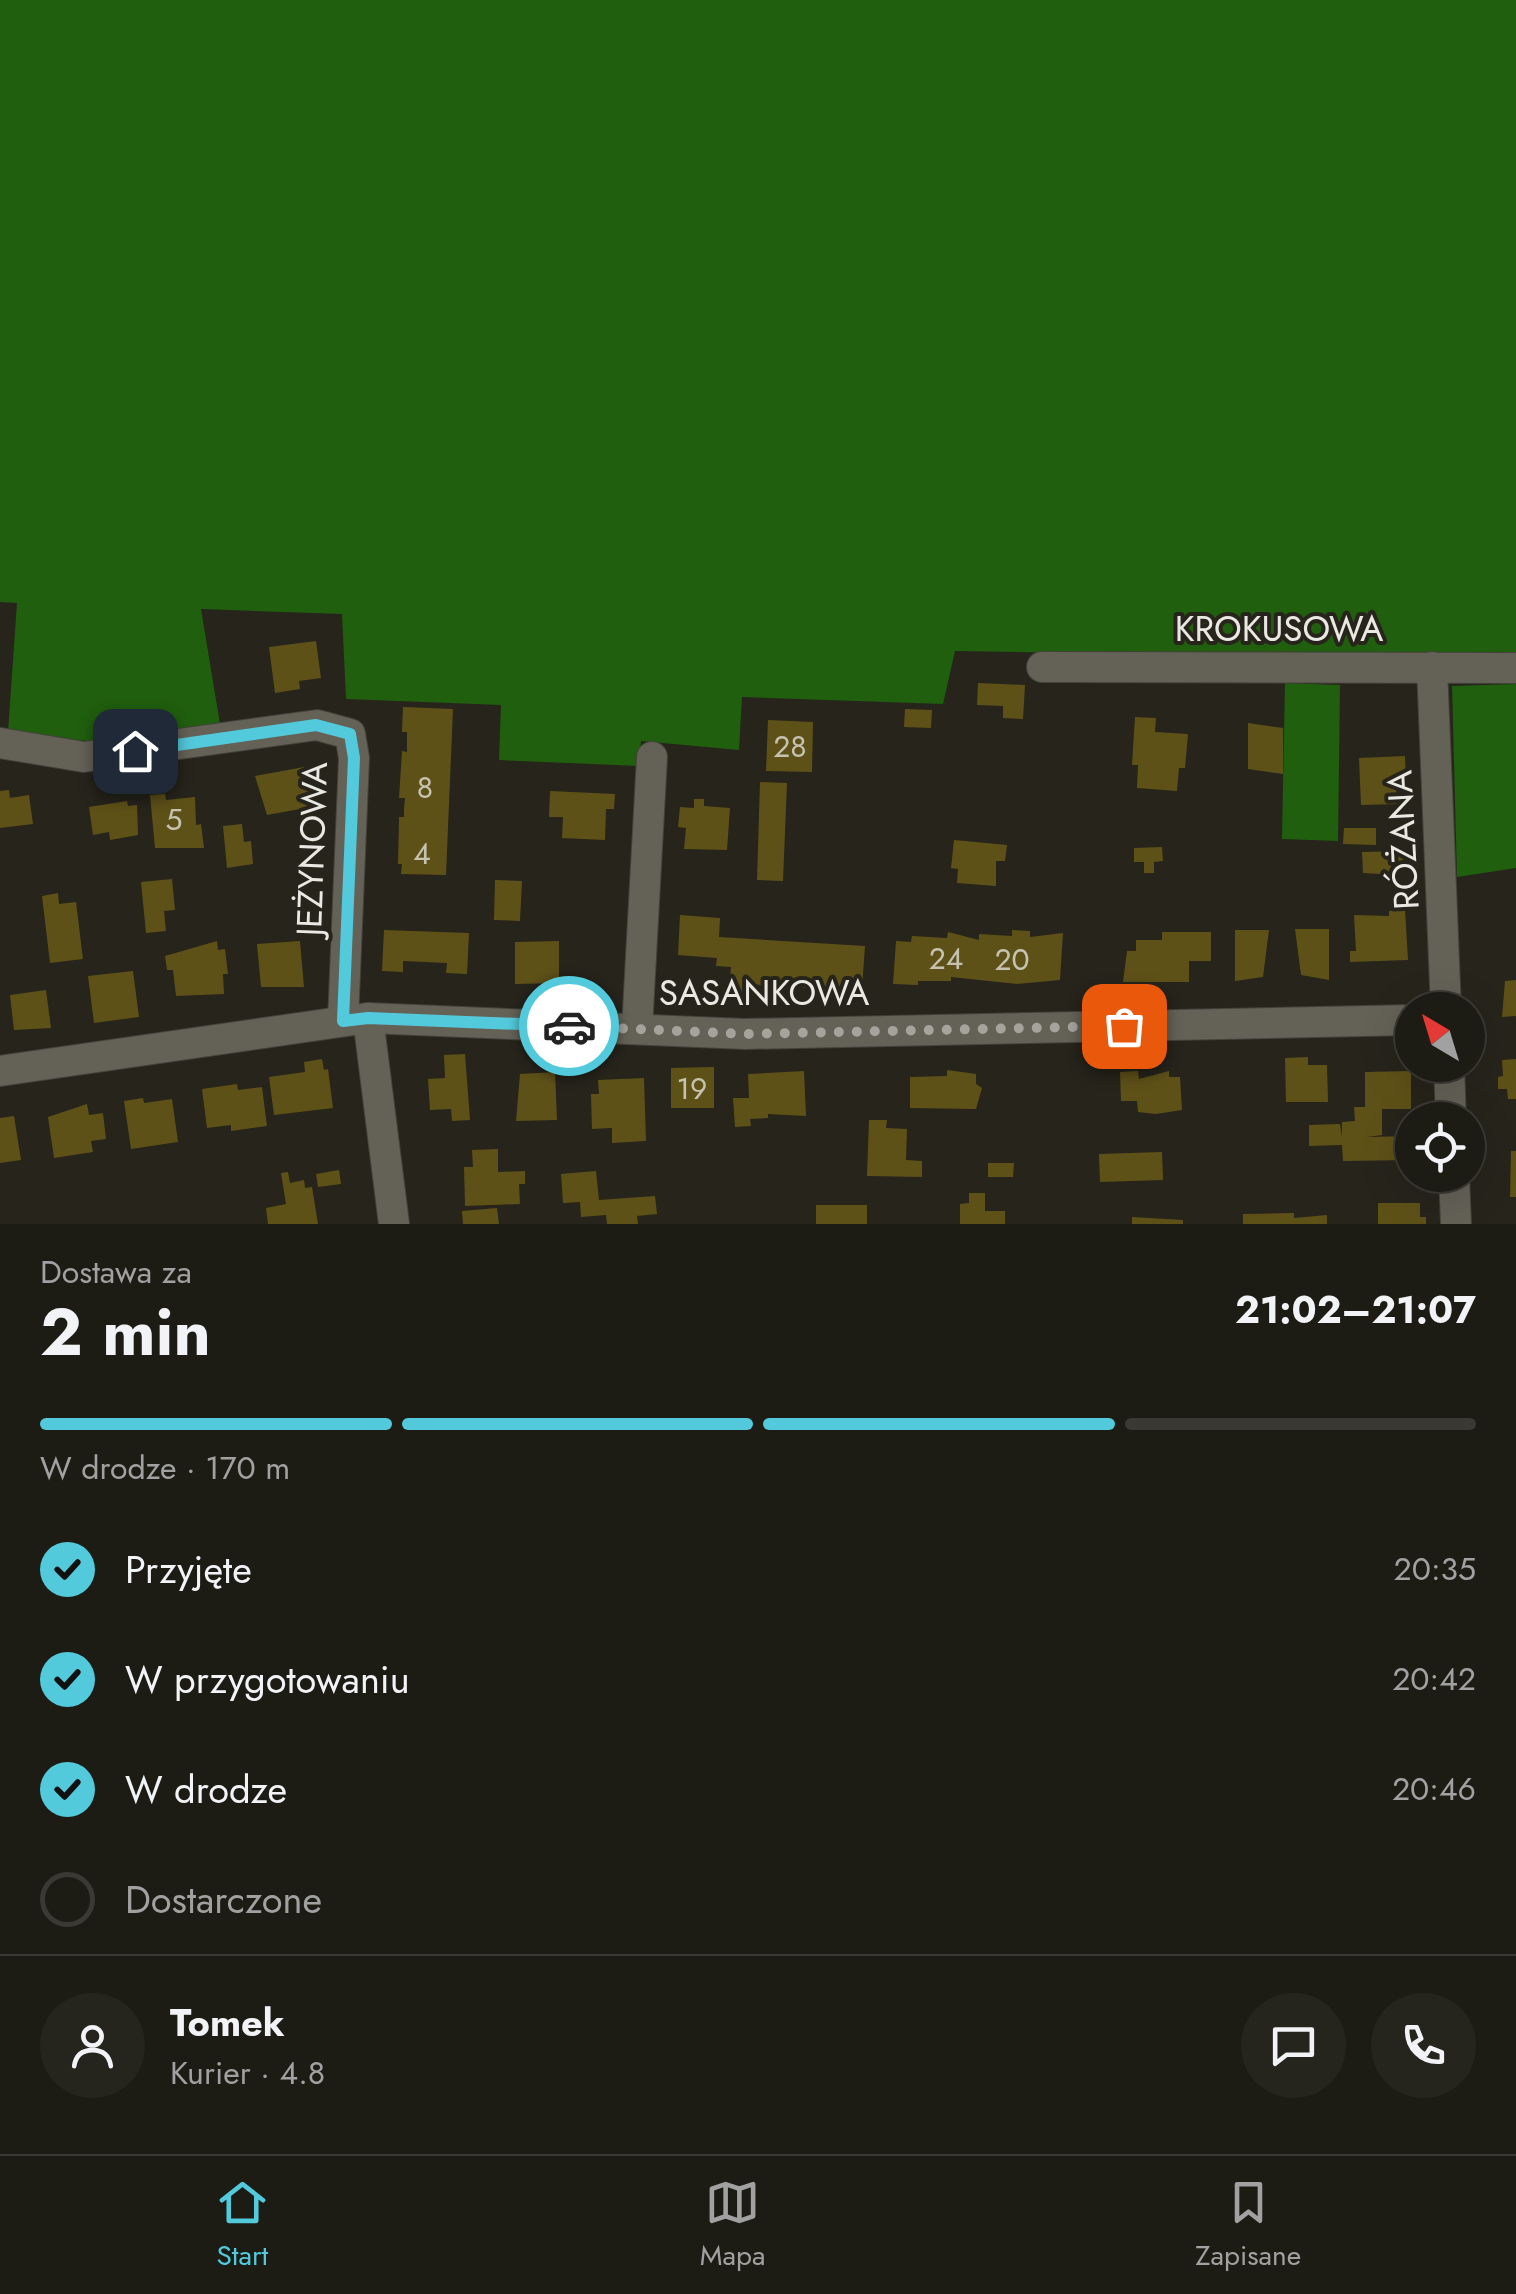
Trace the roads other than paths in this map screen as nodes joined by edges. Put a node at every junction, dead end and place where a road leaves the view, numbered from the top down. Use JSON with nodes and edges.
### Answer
{"nodes":[{"id":1,"x":1042,"y":667,"type":"dead end"},
{"id":2,"x":1432,"y":667,"type":"junction"},
{"id":3,"x":1516,"y":668,"type":"edge"},
{"id":4,"x":0,"y":743,"type":"edge"},
{"id":5,"x":652,"y":756,"type":"dead end"},
{"id":6,"x":1445,"y":992,"type":"edge"},
{"id":7,"x":355,"y":1020,"type":"junction"},
{"id":8,"x":1395,"y":1020,"type":"edge"},
{"id":9,"x":637,"y":1029,"type":"junction"},
{"id":10,"x":0,"y":1072,"type":"edge"},
{"id":11,"x":1455,"y":1192,"type":"edge"},
{"id":12,"x":394,"y":1224,"type":"edge"},
{"id":13,"x":1456,"y":1224,"type":"edge"}],
"edges":[{"from":1,"to":2,"type":"street","name":"KROKUSOWA"},
{"from":2,"to":3,"type":"street","name":"KROKUSOWA"},
{"from":2,"to":6,"type":"street","name":"RÓŻANA"},
{"from":4,"to":7,"type":"street","name":"JEŻYNOWA"},
{"from":5,"to":9,"type":"street"},
{"from":7,"to":9,"type":"street","name":"SASANKOWA"},
{"from":7,"to":10,"type":"street","name":"SASANKOWA"},
{"from":7,"to":12,"type":"street"},
{"from":8,"to":9,"type":"street","name":"SASANKOWA"},
{"from":11,"to":13,"type":"street"}]}
